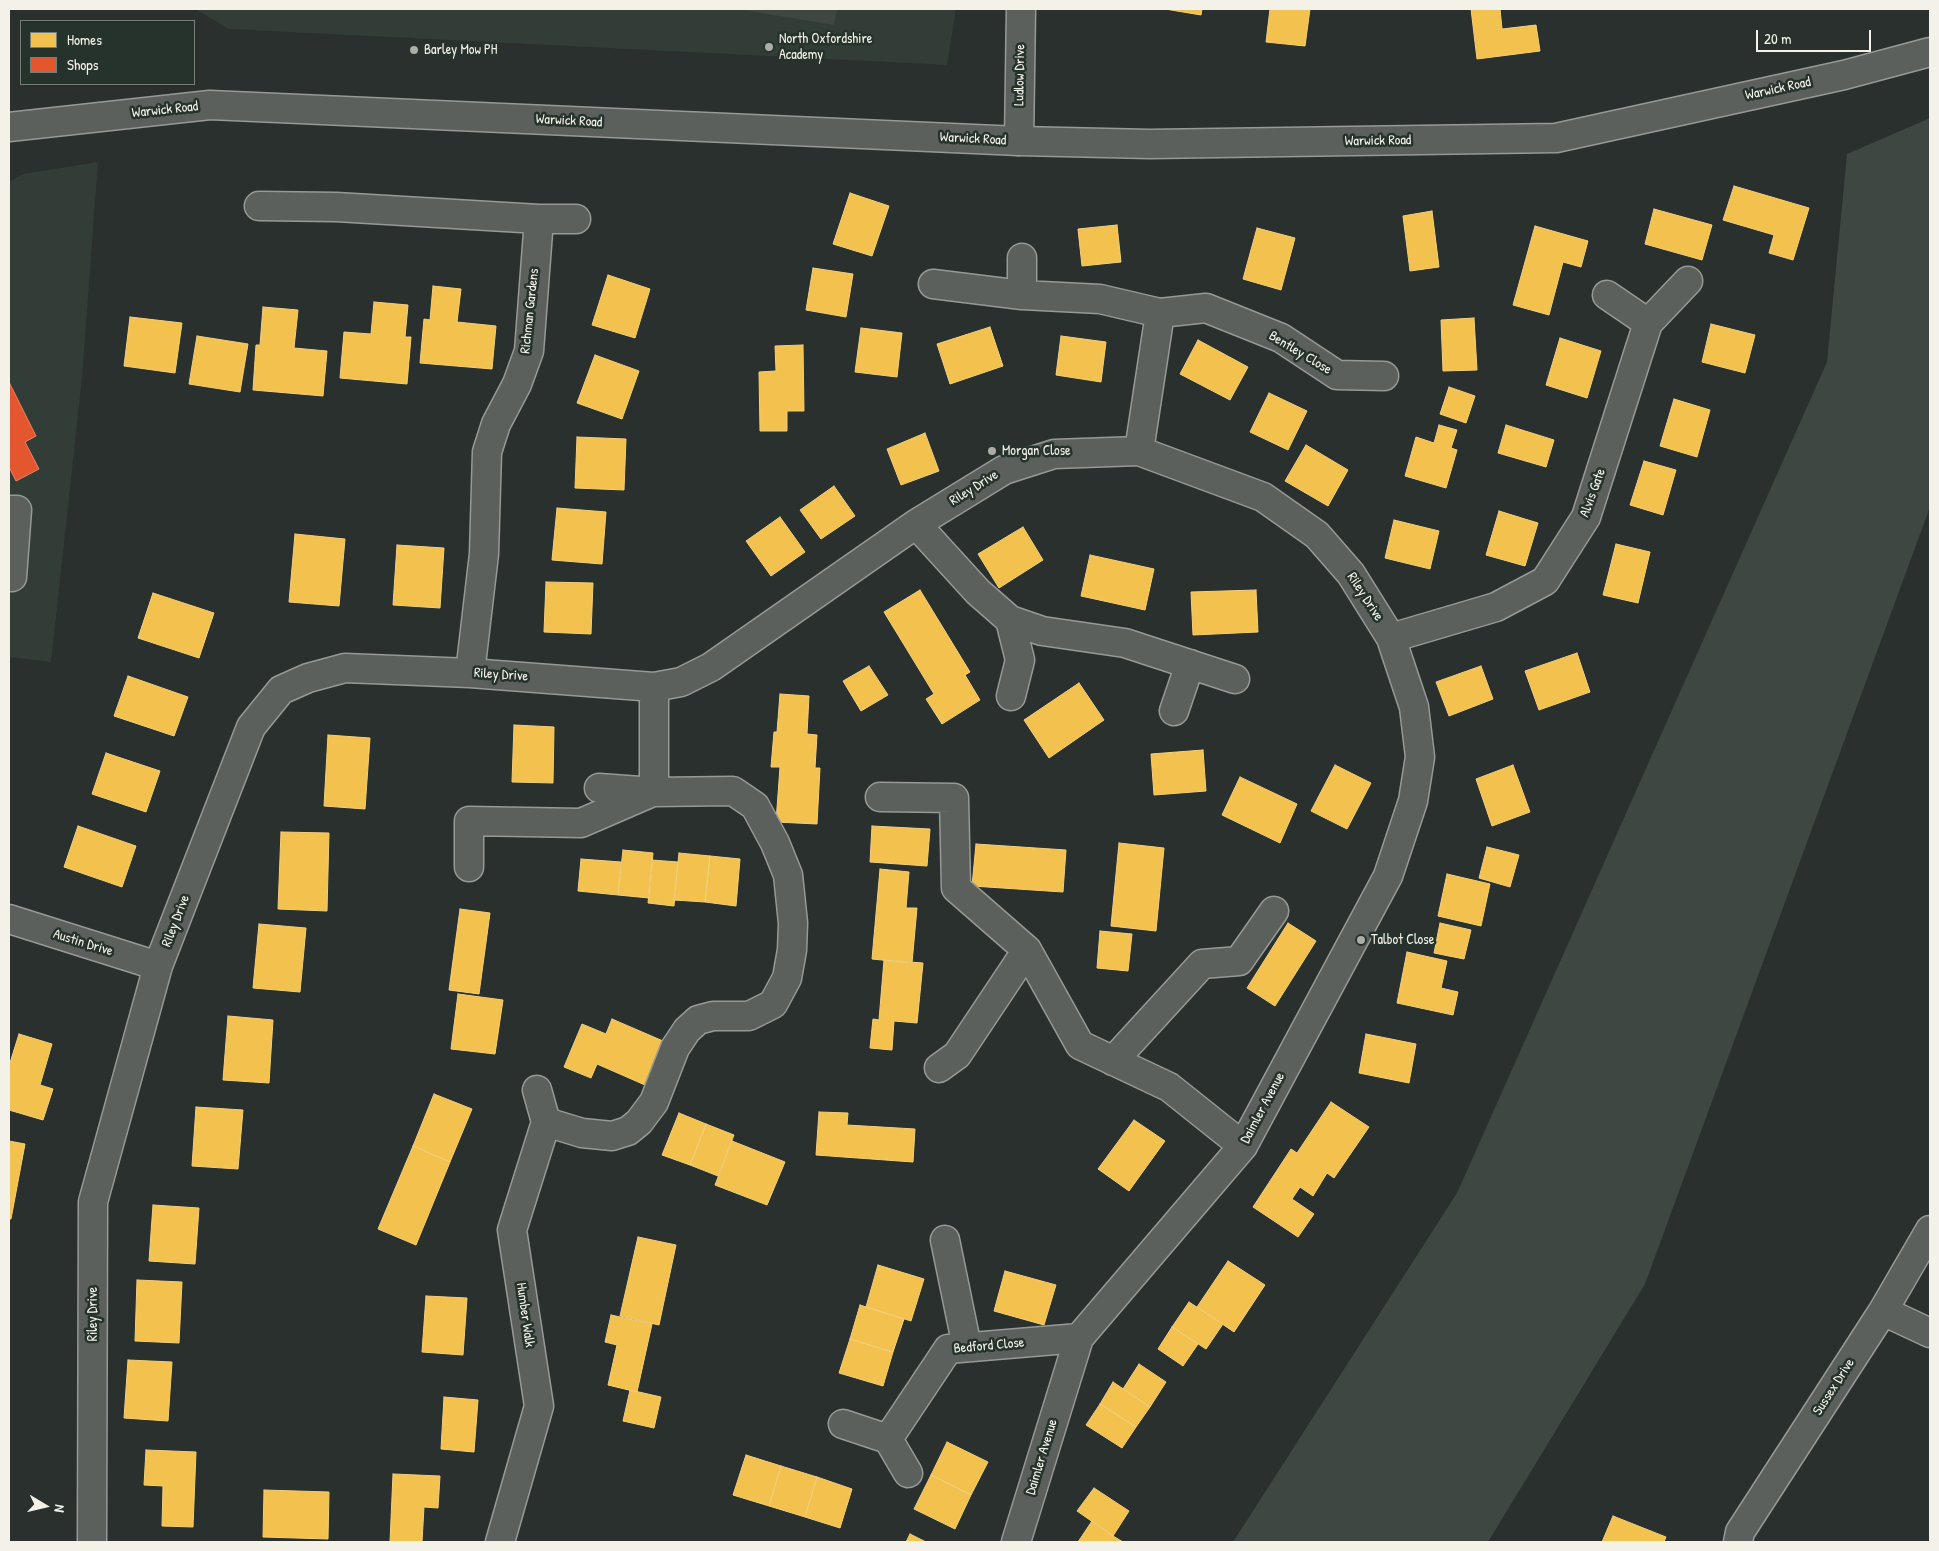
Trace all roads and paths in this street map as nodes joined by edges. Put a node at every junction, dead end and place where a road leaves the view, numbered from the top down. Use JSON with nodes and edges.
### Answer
{"nodes":[{"id":1,"x":1021,"y":9,"type":"edge"},
{"id":2,"x":1930,"y":52,"type":"edge"},
{"id":3,"x":9,"y":127,"type":"edge"},
{"id":4,"x":1019,"y":141,"type":"junction"},
{"id":5,"x":259,"y":206,"type":"dead end"},
{"id":6,"x":538,"y":219,"type":"junction"},
{"id":7,"x":576,"y":219,"type":"dead end"},
{"id":8,"x":1022,"y":258,"type":"dead end"},
{"id":9,"x":1688,"y":281,"type":"dead end"},
{"id":10,"x":933,"y":284,"type":"dead end"},
{"id":11,"x":1022,"y":295,"type":"junction"},
{"id":12,"x":1607,"y":295,"type":"dead end"},
{"id":13,"x":1160,"y":313,"type":"junction"},
{"id":14,"x":1648,"y":323,"type":"junction"},
{"id":15,"x":1384,"y":376,"type":"dead end"},
{"id":16,"x":1139,"y":451,"type":"junction"},
{"id":17,"x":9,"y":510,"type":"edge"},
{"id":18,"x":916,"y":524,"type":"junction"},
{"id":19,"x":9,"y":577,"type":"edge"},
{"id":20,"x":1010,"y":620,"type":"junction"},
{"id":21,"x":1391,"y":638,"type":"junction"},
{"id":22,"x":1190,"y":664,"type":"junction"},
{"id":23,"x":470,"y":673,"type":"junction"},
{"id":24,"x":1235,"y":679,"type":"dead end"},
{"id":25,"x":654,"y":687,"type":"junction"},
{"id":26,"x":1011,"y":696,"type":"dead end"},
{"id":27,"x":1174,"y":711,"type":"dead end"},
{"id":28,"x":599,"y":788,"type":"dead end"},
{"id":29,"x":654,"y":792,"type":"junction"},
{"id":30,"x":880,"y":797,"type":"dead end"},
{"id":31,"x":469,"y":867,"type":"dead end"},
{"id":32,"x":1274,"y":911,"type":"dead end"},
{"id":33,"x":9,"y":919,"type":"edge"},
{"id":34,"x":1027,"y":950,"type":"junction"},
{"id":35,"x":158,"y":966,"type":"junction"},
{"id":36,"x":1113,"y":1061,"type":"junction"},
{"id":37,"x":939,"y":1068,"type":"dead end"},
{"id":38,"x":537,"y":1090,"type":"dead end"},
{"id":39,"x":546,"y":1122,"type":"junction"},
{"id":40,"x":1243,"y":1146,"type":"junction"},
{"id":41,"x":1930,"y":1230,"type":"edge"},
{"id":42,"x":945,"y":1240,"type":"dead end"},
{"id":43,"x":1883,"y":1311,"type":"junction"},
{"id":44,"x":1930,"y":1333,"type":"edge"},
{"id":45,"x":1079,"y":1338,"type":"junction"},
{"id":46,"x":967,"y":1347,"type":"junction"},
{"id":47,"x":843,"y":1424,"type":"dead end"},
{"id":48,"x":888,"y":1439,"type":"junction"},
{"id":49,"x":908,"y":1473,"type":"dead end"},
{"id":50,"x":92,"y":1542,"type":"edge"},
{"id":51,"x":500,"y":1542,"type":"edge"},
{"id":52,"x":1016,"y":1542,"type":"edge"},
{"id":53,"x":1738,"y":1542,"type":"edge"}],
"edges":[{"from":1,"to":4,"type":"street","name":"Ludlow Drive"},
{"from":2,"to":4,"type":"street","name":"Warwick Road"},
{"from":3,"to":4,"type":"street","name":"Warwick Road"},
{"from":5,"to":6,"type":"street"},
{"from":6,"to":7,"type":"street"},
{"from":6,"to":23,"type":"street","name":"Richman Gardens"},
{"from":8,"to":11,"type":"street"},
{"from":9,"to":14,"type":"street","name":"Alvis Gate"},
{"from":10,"to":11,"type":"street","name":"Bentley Close"},
{"from":11,"to":13,"type":"street","name":"Bentley Close"},
{"from":12,"to":14,"type":"street"},
{"from":13,"to":15,"type":"street","name":"Bentley Close"},
{"from":13,"to":16,"type":"street"},
{"from":14,"to":21,"type":"street","name":"Alvis Gate"},
{"from":16,"to":18,"type":"street","name":"Riley Drive"},
{"from":16,"to":21,"type":"street","name":"Riley Drive"},
{"from":17,"to":19,"type":"street"},
{"from":18,"to":20,"type":"street"},
{"from":18,"to":25,"type":"street","name":"Riley Drive"},
{"from":20,"to":22,"type":"street"},
{"from":20,"to":26,"type":"street"},
{"from":21,"to":40,"type":"street","name":"Daimler Avenue"},
{"from":22,"to":24,"type":"street"},
{"from":22,"to":27,"type":"street"},
{"from":23,"to":25,"type":"street","name":"Riley Drive"},
{"from":23,"to":35,"type":"street","name":"Riley Drive"},
{"from":25,"to":29,"type":"street"},
{"from":28,"to":29,"type":"street"},
{"from":29,"to":31,"type":"street"},
{"from":29,"to":39,"type":"street"},
{"from":30,"to":34,"type":"street"},
{"from":32,"to":36,"type":"street"},
{"from":33,"to":35,"type":"street","name":"Austin Drive"},
{"from":34,"to":36,"type":"street"},
{"from":34,"to":37,"type":"street"},
{"from":35,"to":50,"type":"street","name":"Riley Drive"},
{"from":36,"to":40,"type":"street"},
{"from":38,"to":39,"type":"street"},
{"from":39,"to":51,"type":"street","name":"Humber Walk"},
{"from":40,"to":45,"type":"street","name":"Daimler Avenue"},
{"from":41,"to":43,"type":"street","name":"Sussex Drive"},
{"from":42,"to":46,"type":"street"},
{"from":43,"to":44,"type":"street"},
{"from":43,"to":53,"type":"street","name":"Sussex Drive"},
{"from":45,"to":46,"type":"street","name":"Bedford Close"},
{"from":45,"to":52,"type":"street","name":"Daimler Avenue"},
{"from":46,"to":48,"type":"street","name":"Bedford Close"},
{"from":47,"to":48,"type":"street"},
{"from":48,"to":49,"type":"street"}]}
